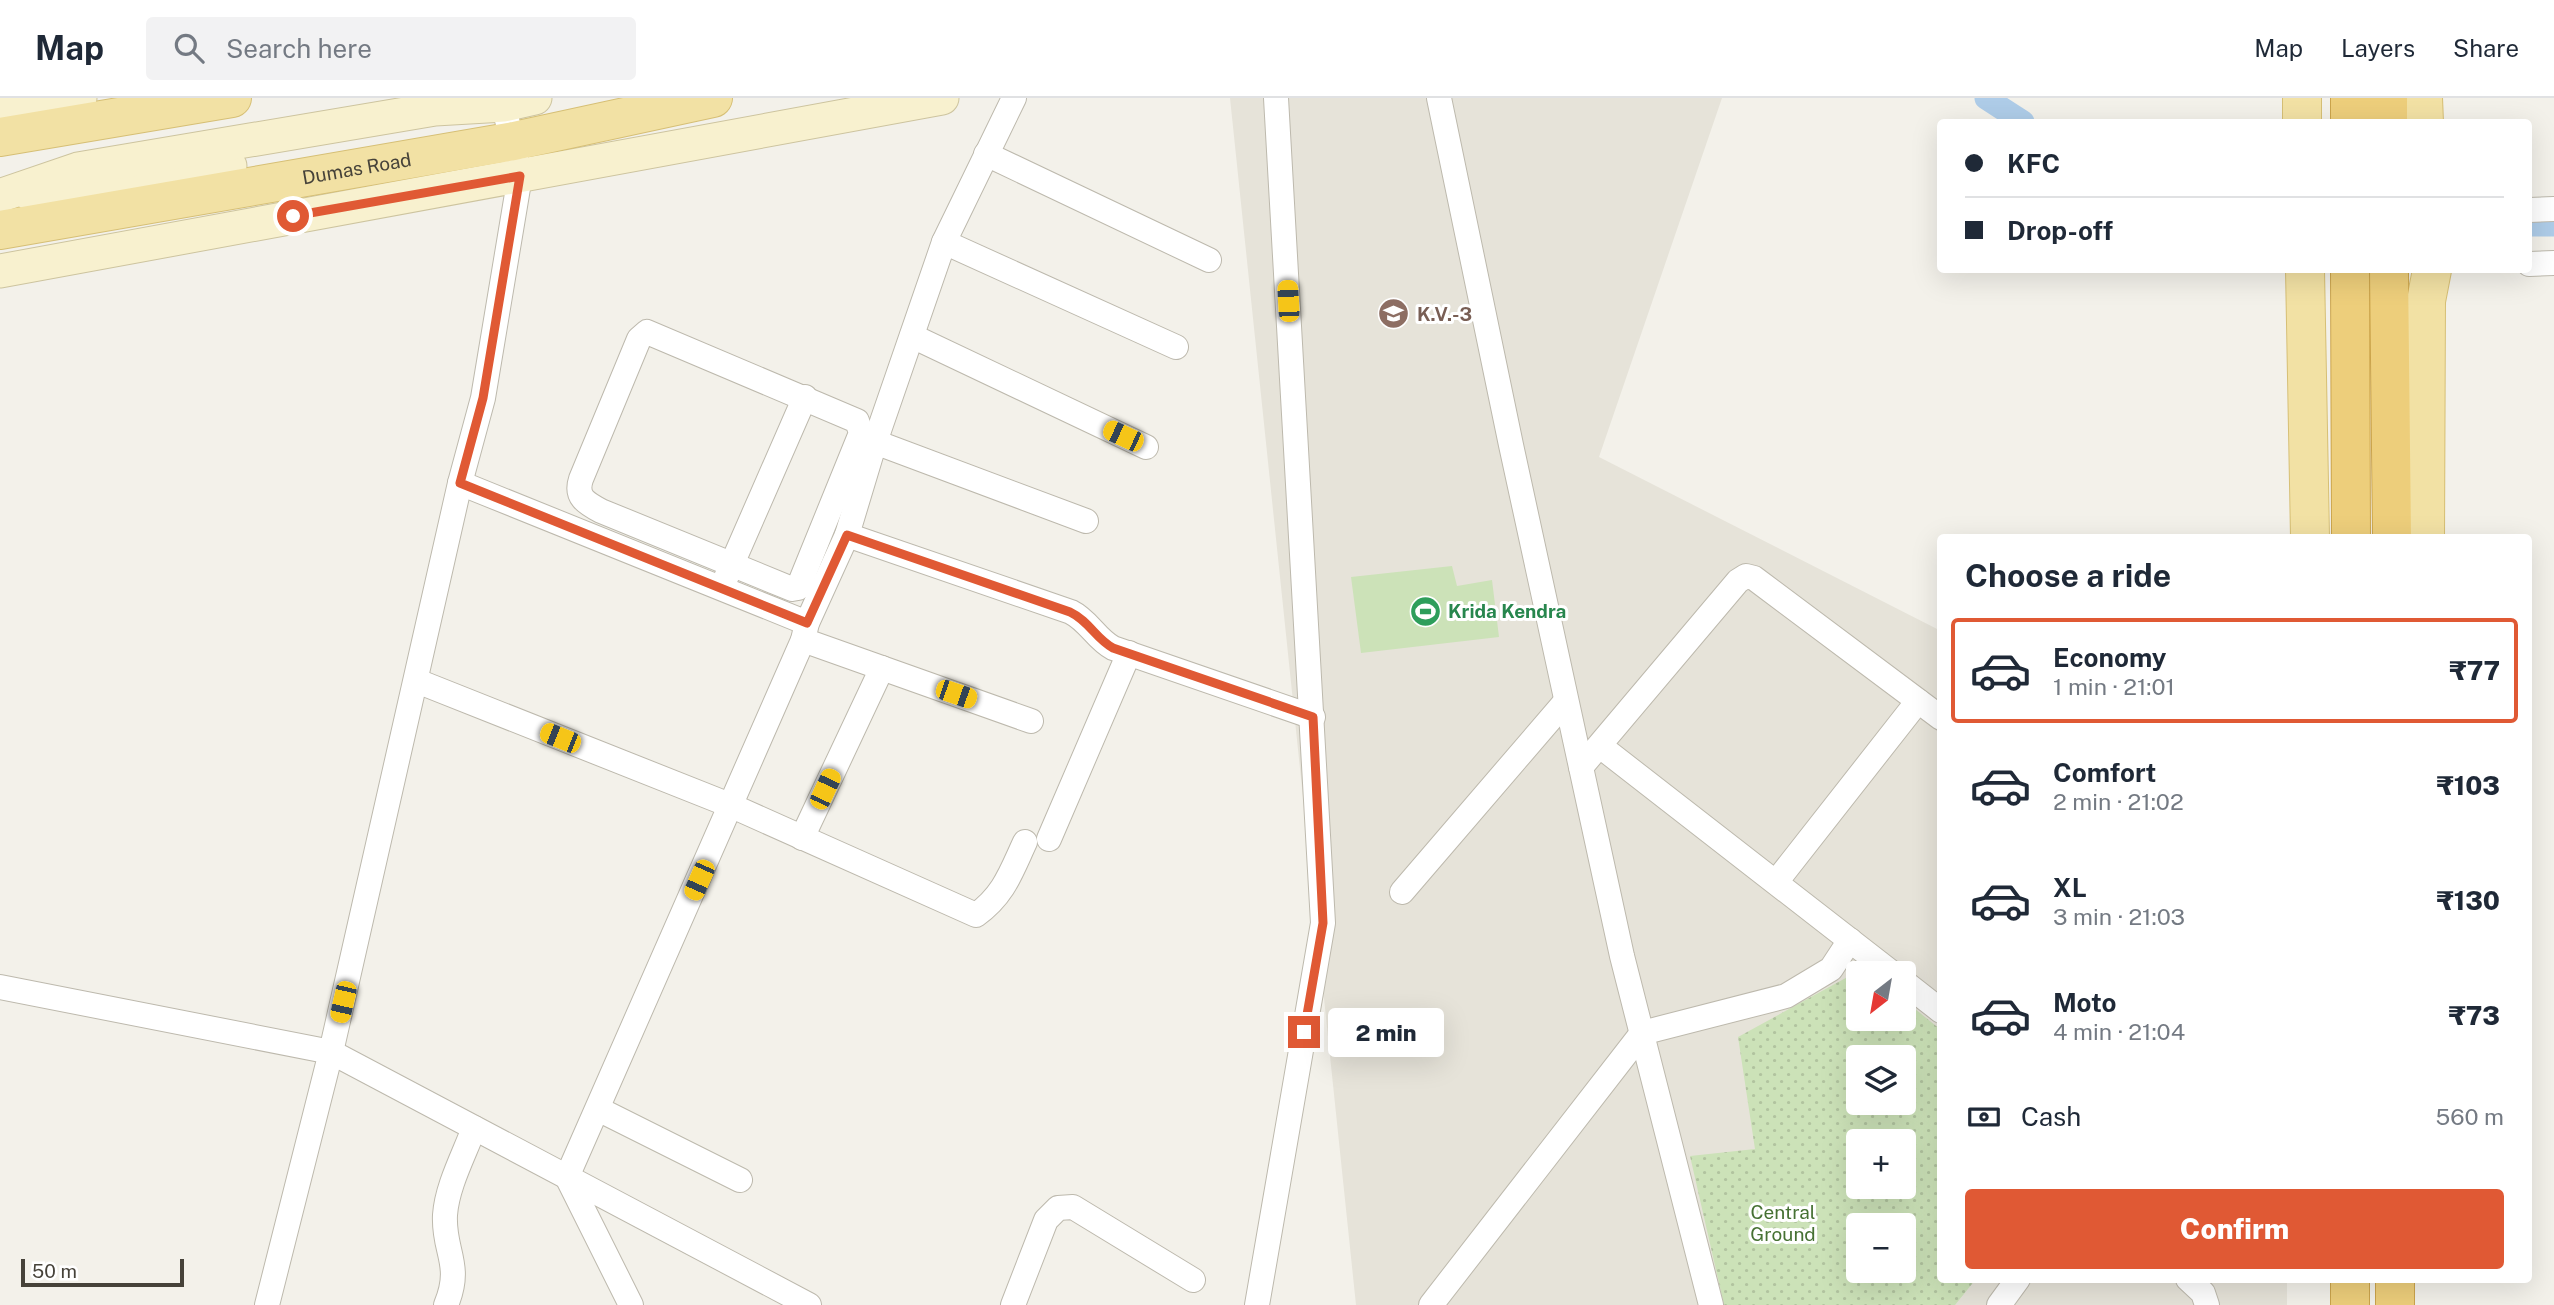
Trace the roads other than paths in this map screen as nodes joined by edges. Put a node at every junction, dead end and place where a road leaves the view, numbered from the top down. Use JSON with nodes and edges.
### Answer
{"nodes":[{"id":1,"x":232,"y":98,"type":"edge"},
{"id":2,"x":713,"y":98,"type":"edge"},
{"id":3,"x":942,"y":98,"type":"edge"},
{"id":4,"x":1014,"y":98,"type":"edge"},
{"id":5,"x":1276,"y":98,"type":"edge"},
{"id":6,"x":1439,"y":98,"type":"edge"},
{"id":7,"x":2302,"y":98,"type":"edge"},
{"id":8,"x":2350,"y":98,"type":"edge"},
{"id":9,"x":2388,"y":98,"type":"edge"},
{"id":10,"x":2423,"y":98,"type":"edge"},
{"id":11,"x":70,"y":99,"type":"edge"},
{"id":12,"x":514,"y":100,"type":"edge"},
{"id":13,"x":0,"y":111,"type":"edge"},
{"id":14,"x":2302,"y":119,"type":"edge"},
{"id":15,"x":2350,"y":119,"type":"edge"},
{"id":16,"x":2388,"y":119,"type":"edge"},
{"id":17,"x":2424,"y":119,"type":"edge"},
{"id":18,"x":0,"y":137,"type":"edge"},
{"id":19,"x":986,"y":154,"type":"junction"},
{"id":20,"x":517,"y":159,"type":"junction"},
{"id":21,"x":1,"y":207,"type":"edge"},
{"id":22,"x":2554,"y":209,"type":"edge"},
{"id":23,"x":2532,"y":210,"type":"edge"},
{"id":24,"x":944,"y":242,"type":"junction"},
{"id":25,"x":1209,"y":260,"type":"dead end"},
{"id":26,"x":2554,"y":263,"type":"edge"},
{"id":27,"x":2532,"y":264,"type":"edge"},
{"id":28,"x":0,"y":271,"type":"edge"},
{"id":29,"x":2305,"y":273,"type":"edge"},
{"id":30,"x":2350,"y":273,"type":"edge"},
{"id":31,"x":2389,"y":273,"type":"edge"},
{"id":32,"x":2431,"y":273,"type":"edge"},
{"id":33,"x":912,"y":335,"type":"junction"},
{"id":34,"x":1176,"y":347,"type":"dead end"},
{"id":35,"x":805,"y":397,"type":"junction"},
{"id":36,"x":875,"y":442,"type":"junction"},
{"id":37,"x":1146,"y":447,"type":"dead end"},
{"id":38,"x":460,"y":483,"type":"junction"},
{"id":39,"x":581,"y":497,"type":"junction"},
{"id":40,"x":1086,"y":521,"type":"dead end"},
{"id":41,"x":569,"y":527,"type":"junction"},
{"id":42,"x":2310,"y":534,"type":"edge"},
{"id":43,"x":2351,"y":534,"type":"edge"},
{"id":44,"x":2392,"y":534,"type":"edge"},
{"id":45,"x":2425,"y":534,"type":"edge"},
{"id":46,"x":847,"y":535,"type":"junction"},
{"id":47,"x":732,"y":565,"type":"junction"},
{"id":48,"x":721,"y":589,"type":"junction"},
{"id":49,"x":805,"y":632,"type":"junction"},
{"id":50,"x":1129,"y":653,"type":"junction"},
{"id":51,"x":882,"y":668,"type":"junction"},
{"id":52,"x":417,"y":681,"type":"junction"},
{"id":53,"x":1566,"y":701,"type":"junction"},
{"id":54,"x":1918,"y":701,"type":"junction"},
{"id":55,"x":1937,"y":715,"type":"edge"},
{"id":56,"x":1313,"y":717,"type":"junction"},
{"id":57,"x":1031,"y":720,"type":"dead end"},
{"id":58,"x":1600,"y":746,"type":"junction"},
{"id":59,"x":1581,"y":767,"type":"junction"},
{"id":60,"x":732,"y":806,"type":"junction"},
{"id":61,"x":803,"y":838,"type":"junction"},
{"id":62,"x":1776,"y":882,"type":"junction"},
{"id":63,"x":1402,"y":892,"type":"dead end"},
{"id":64,"x":1850,"y":940,"type":"junction"},
{"id":65,"x":1877,"y":961,"type":"edge"},
{"id":66,"x":0,"y":987,"type":"edge"},
{"id":67,"x":1916,"y":991,"type":"edge"},
{"id":68,"x":1937,"y":1008,"type":"edge"},
{"id":69,"x":1642,"y":1033,"type":"junction"},
{"id":70,"x":331,"y":1052,"type":"junction"},
{"id":71,"x":598,"y":1109,"type":"junction"},
{"id":72,"x":474,"y":1128,"type":"junction"},
{"id":73,"x":567,"y":1177,"type":"junction"},
{"id":74,"x":740,"y":1180,"type":"dead end"},
{"id":75,"x":1192,"y":1280,"type":"dead end"},
{"id":76,"x":2015,"y":1283,"type":"edge"},
{"id":77,"x":2192,"y":1283,"type":"edge"},
{"id":78,"x":2334,"y":1283,"type":"edge"},
{"id":79,"x":2350,"y":1283,"type":"edge"},
{"id":80,"x":2395,"y":1283,"type":"edge"},
{"id":81,"x":2412,"y":1283,"type":"edge"},
{"id":82,"x":267,"y":1305,"type":"edge"},
{"id":83,"x":446,"y":1305,"type":"edge"},
{"id":84,"x":631,"y":1305,"type":"edge"},
{"id":85,"x":808,"y":1305,"type":"edge"},
{"id":86,"x":1013,"y":1305,"type":"edge"},
{"id":87,"x":1257,"y":1305,"type":"edge"},
{"id":88,"x":1431,"y":1305,"type":"edge"},
{"id":89,"x":1712,"y":1305,"type":"edge"},
{"id":90,"x":1998,"y":1305,"type":"edge"},
{"id":91,"x":2207,"y":1305,"type":"edge"},
{"id":92,"x":2336,"y":1305,"type":"edge"},
{"id":93,"x":2350,"y":1305,"type":"edge"},
{"id":94,"x":2395,"y":1305,"type":"edge"},
{"id":95,"x":2409,"y":1305,"type":"edge"}],
"edges":[{"from":1,"to":18,"type":"main road"},
{"from":2,"to":20,"type":"main road","name":"Dumas Road"},
{"from":3,"to":20,"type":"street"},
{"from":4,"to":19,"type":"street"},
{"from":5,"to":56,"type":"street"},
{"from":6,"to":53,"type":"street"},
{"from":7,"to":14,"type":"main road"},
{"from":8,"to":15,"type":"highway"},
{"from":9,"to":16,"type":"highway"},
{"from":10,"to":17,"type":"main road"},
{"from":11,"to":13,"type":"street"},
{"from":12,"to":20,"type":"street"},
{"from":12,"to":21,"type":"street"},
{"from":19,"to":24,"type":"street"},
{"from":19,"to":25,"type":"street"},
{"from":20,"to":21,"type":"main road","name":"Dumas Road"},
{"from":20,"to":28,"type":"street"},
{"from":20,"to":38,"type":"street"},
{"from":22,"to":23,"type":"street"},
{"from":24,"to":33,"type":"street"},
{"from":24,"to":34,"type":"street"},
{"from":26,"to":27,"type":"street"},
{"from":29,"to":42,"type":"main road"},
{"from":30,"to":43,"type":"highway"},
{"from":31,"to":44,"type":"highway"},
{"from":32,"to":45,"type":"main road"},
{"from":33,"to":36,"type":"street"},
{"from":33,"to":37,"type":"street"},
{"from":35,"to":39,"type":"street"},
{"from":35,"to":47,"type":"street"},
{"from":35,"to":47,"type":"street"},
{"from":36,"to":40,"type":"street"},
{"from":36,"to":46,"type":"street"},
{"from":38,"to":41,"type":"street"},
{"from":38,"to":52,"type":"street"},
{"from":39,"to":41,"type":"street"},
{"from":39,"to":47,"type":"street"},
{"from":41,"to":48,"type":"street"},
{"from":46,"to":49,"type":"street"},
{"from":46,"to":50,"type":"street"},
{"from":47,"to":48,"type":"street"},
{"from":48,"to":49,"type":"street"},
{"from":49,"to":51,"type":"street"},
{"from":49,"to":60,"type":"street"},
{"from":50,"to":56,"type":"street"},
{"from":50,"to":61,"type":"street"},
{"from":51,"to":57,"type":"street"},
{"from":51,"to":61,"type":"street"},
{"from":52,"to":60,"type":"street"},
{"from":52,"to":70,"type":"street"},
{"from":53,"to":59,"type":"street"},
{"from":53,"to":63,"type":"street"},
{"from":54,"to":55,"type":"street"},
{"from":54,"to":58,"type":"street"},
{"from":54,"to":62,"type":"street"},
{"from":56,"to":87,"type":"street"},
{"from":58,"to":59,"type":"street"},
{"from":58,"to":62,"type":"street"},
{"from":59,"to":69,"type":"street"},
{"from":60,"to":61,"type":"street"},
{"from":60,"to":71,"type":"street"},
{"from":62,"to":64,"type":"street"},
{"from":64,"to":65,"type":"street"},
{"from":64,"to":69,"type":"street"},
{"from":66,"to":70,"type":"street"},
{"from":67,"to":68,"type":"street"},
{"from":69,"to":88,"type":"street"},
{"from":69,"to":89,"type":"street"},
{"from":70,"to":72,"type":"street"},
{"from":70,"to":82,"type":"street"},
{"from":71,"to":73,"type":"street"},
{"from":71,"to":74,"type":"street"},
{"from":72,"to":73,"type":"street"},
{"from":72,"to":83,"type":"street"},
{"from":73,"to":84,"type":"street"},
{"from":73,"to":85,"type":"street"},
{"from":75,"to":86,"type":"street"},
{"from":76,"to":90,"type":"street"},
{"from":77,"to":91,"type":"street"},
{"from":78,"to":92,"type":"main road"},
{"from":79,"to":93,"type":"highway"},
{"from":80,"to":94,"type":"highway"},
{"from":81,"to":95,"type":"main road"}]}
